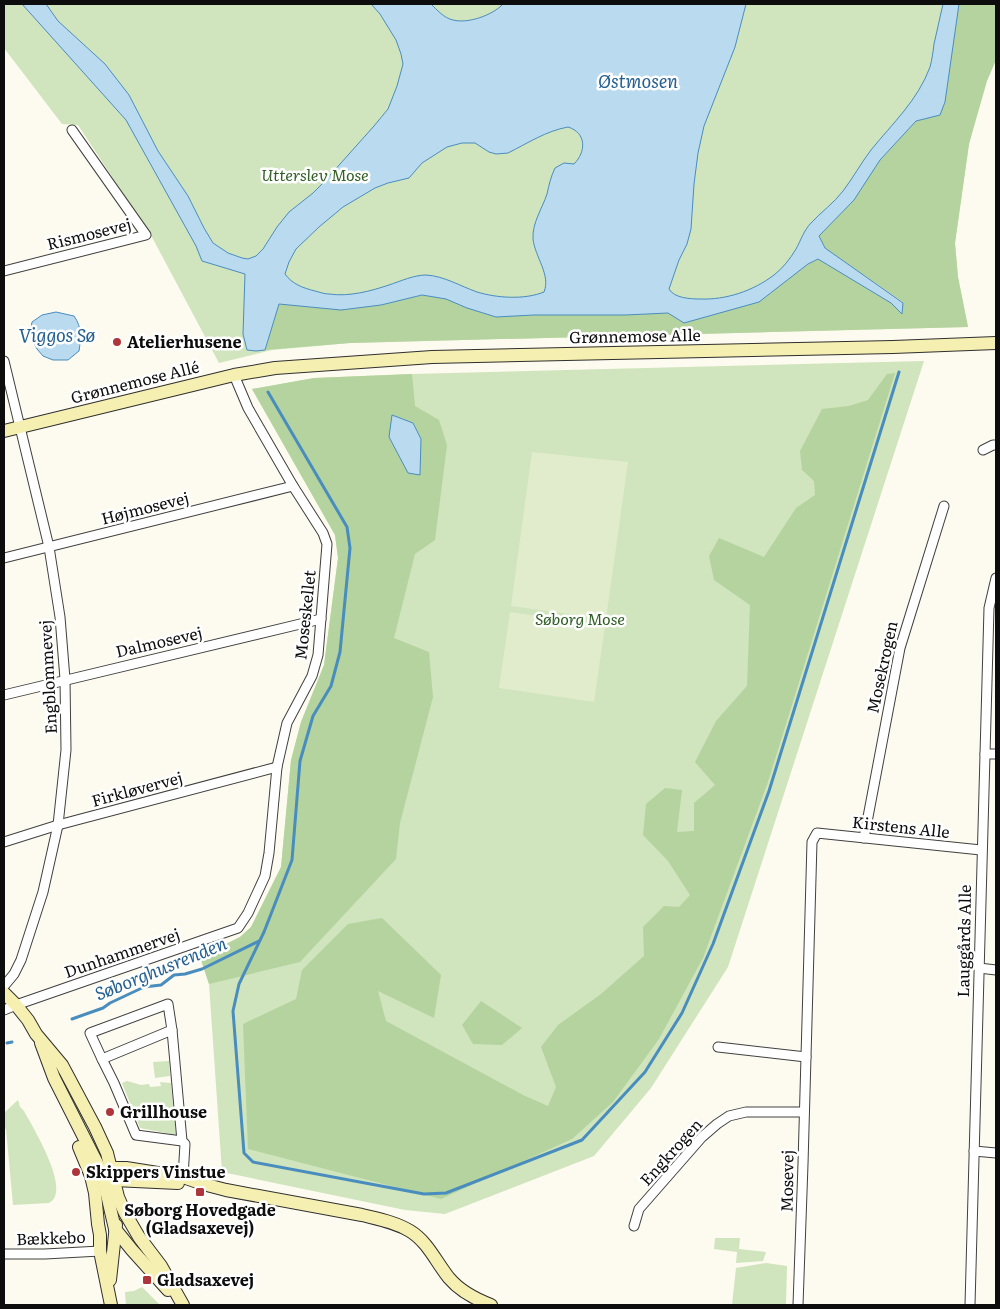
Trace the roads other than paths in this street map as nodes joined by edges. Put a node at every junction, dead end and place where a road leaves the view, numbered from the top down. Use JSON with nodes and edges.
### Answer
{"nodes":[{"id":1,"x":72,"y":130,"type":"dead end"},
{"id":2,"x":4,"y":271,"type":"edge"},
{"id":3,"x":996,"y":343,"type":"edge"},
{"id":4,"x":4,"y":361,"type":"edge"},
{"id":5,"x":275,"y":368,"type":"joint"},
{"id":6,"x":234,"y":375,"type":"junction"},
{"id":7,"x":20,"y":427,"type":"junction"},
{"id":8,"x":4,"y":431,"type":"edge"},
{"id":9,"x":996,"y":445,"type":"edge"},
{"id":10,"x":983,"y":450,"type":"dead end"},
{"id":11,"x":293,"y":486,"type":"junction"},
{"id":12,"x":944,"y":506,"type":"dead end"},
{"id":13,"x":49,"y":547,"type":"junction"},
{"id":14,"x":4,"y":558,"type":"edge"},
{"id":15,"x":996,"y":579,"type":"edge"},
{"id":16,"x":321,"y":619,"type":"junction"},
{"id":17,"x":65,"y":679,"type":"junction"},
{"id":18,"x":4,"y":695,"type":"edge"},
{"id":19,"x":985,"y":754,"type":"junction"},
{"id":20,"x":996,"y":754,"type":"edge"},
{"id":21,"x":277,"y":766,"type":"junction"},
{"id":22,"x":58,"y":825,"type":"junction"},
{"id":23,"x":817,"y":833,"type":"joint"},
{"id":24,"x":864,"y":838,"type":"junction"},
{"id":25,"x":4,"y":842,"type":"edge"},
{"id":26,"x":981,"y":850,"type":"junction"},
{"id":27,"x":238,"y":928,"type":"joint"},
{"id":28,"x":978,"y":968,"type":"junction"},
{"id":29,"x":996,"y":970,"type":"edge"},
{"id":30,"x":4,"y":986,"type":"edge"},
{"id":31,"x":4,"y":993,"type":"edge"},
{"id":32,"x":10,"y":1008,"type":"edge"},
{"id":33,"x":172,"y":1030,"type":"junction"},
{"id":34,"x":36,"y":1034,"type":"junction"},
{"id":35,"x":718,"y":1047,"type":"dead end"},
{"id":36,"x":806,"y":1057,"type":"junction"},
{"id":37,"x":102,"y":1059,"type":"junction"},
{"id":38,"x":59,"y":1089,"type":"junction"},
{"id":39,"x":804,"y":1112,"type":"junction"},
{"id":40,"x":182,"y":1140,"type":"junction"},
{"id":41,"x":974,"y":1151,"type":"junction"},
{"id":42,"x":996,"y":1153,"type":"edge"},
{"id":43,"x":108,"y":1176,"type":"junction"},
{"id":44,"x":183,"y":1177,"type":"junction"},
{"id":45,"x":203,"y":1184,"type":"junction"},
{"id":46,"x":113,"y":1199,"type":"junction"},
{"id":47,"x":634,"y":1226,"type":"dead end"},
{"id":48,"x":115,"y":1228,"type":"junction"},
{"id":49,"x":100,"y":1235,"type":"junction"},
{"id":50,"x":100,"y":1252,"type":"junction"},
{"id":51,"x":4,"y":1254,"type":"edge"},
{"id":52,"x":111,"y":1265,"type":"junction"},
{"id":53,"x":110,"y":1301,"type":"edge"},
{"id":54,"x":182,"y":1305,"type":"edge"},
{"id":55,"x":491,"y":1305,"type":"edge"},
{"id":56,"x":798,"y":1305,"type":"edge"},
{"id":57,"x":970,"y":1305,"type":"edge"}],
"edges":[{"from":1,"to":2,"type":"street","name":"Rismosevej"},
{"from":3,"to":5,"type":"street","name":"Grønnemose Alle"},
{"from":4,"to":7,"type":"street","name":"Engblommevej"},
{"from":5,"to":6,"type":"street","name":"Grønnemose Allé"},
{"from":6,"to":7,"type":"street","name":"Grønnemose Allé"},
{"from":6,"to":11,"type":"street","name":"Moseskellet"},
{"from":7,"to":8,"type":"street","name":"Grønnemose Allé"},
{"from":7,"to":13,"type":"street","name":"Engblommevej"},
{"from":9,"to":10,"type":"street"},
{"from":11,"to":13,"type":"street","name":"Højmosevej"},
{"from":11,"to":16,"type":"street","name":"Moseskellet"},
{"from":12,"to":24,"type":"street","name":"Mosekrogen"},
{"from":13,"to":14,"type":"street","name":"Højmosevej"},
{"from":13,"to":17,"type":"street","name":"Engblommevej"},
{"from":15,"to":19,"type":"street","name":"Lauggårds Alle"},
{"from":16,"to":17,"type":"street","name":"Dalmosevej"},
{"from":16,"to":21,"type":"street","name":"Moseskellet"},
{"from":17,"to":18,"type":"street","name":"Dalmosevej"},
{"from":17,"to":22,"type":"street","name":"Engblommevej"},
{"from":19,"to":20,"type":"street"},
{"from":19,"to":26,"type":"street","name":"Lauggårds Alle"},
{"from":21,"to":22,"type":"street","name":"Firkløvervej"},
{"from":21,"to":27,"type":"street","name":"Moseskellet"},
{"from":22,"to":25,"type":"street","name":"Firkløvervej"},
{"from":22,"to":30,"type":"street","name":"Engblommevej"},
{"from":23,"to":24,"type":"street","name":"Kirstens Alle"},
{"from":23,"to":36,"type":"street","name":"Mosevej"},
{"from":24,"to":26,"type":"street","name":"Kirstens Alle"},
{"from":26,"to":28,"type":"street","name":"Lauggårds Alle"},
{"from":27,"to":32,"type":"street","name":"Dunhammervej"},
{"from":28,"to":29,"type":"street"},
{"from":28,"to":41,"type":"street","name":"Lauggårds Alle"},
{"from":31,"to":32,"type":"street"},
{"from":32,"to":34,"type":"street"},
{"from":33,"to":37,"type":"street"},
{"from":33,"to":37,"type":"street"},
{"from":33,"to":40,"type":"street"},
{"from":34,"to":38,"type":"street"},
{"from":34,"to":43,"type":"street"},
{"from":35,"to":36,"type":"street"},
{"from":36,"to":39,"type":"street","name":"Mosevej"},
{"from":37,"to":40,"type":"street"},
{"from":38,"to":43,"type":"street"},
{"from":38,"to":49,"type":"street"},
{"from":39,"to":47,"type":"street","name":"Engkrogen"},
{"from":39,"to":56,"type":"street","name":"Mosevej"},
{"from":40,"to":44,"type":"street"},
{"from":41,"to":42,"type":"street"},
{"from":41,"to":57,"type":"street","name":"Lauggårds Alle"},
{"from":43,"to":44,"type":"street"},
{"from":43,"to":45,"type":"street"},
{"from":43,"to":46,"type":"street"},
{"from":44,"to":45,"type":"street"},
{"from":45,"to":55,"type":"street"},
{"from":46,"to":48,"type":"street"},
{"from":46,"to":49,"type":"street"},
{"from":46,"to":54,"type":"street"},
{"from":48,"to":52,"type":"street"},
{"from":48,"to":54,"type":"street"},
{"from":49,"to":50,"type":"street"},
{"from":50,"to":51,"type":"street","name":"Bækkebo"},
{"from":50,"to":52,"type":"street"},
{"from":50,"to":53,"type":"street"},
{"from":52,"to":53,"type":"street"}]}
